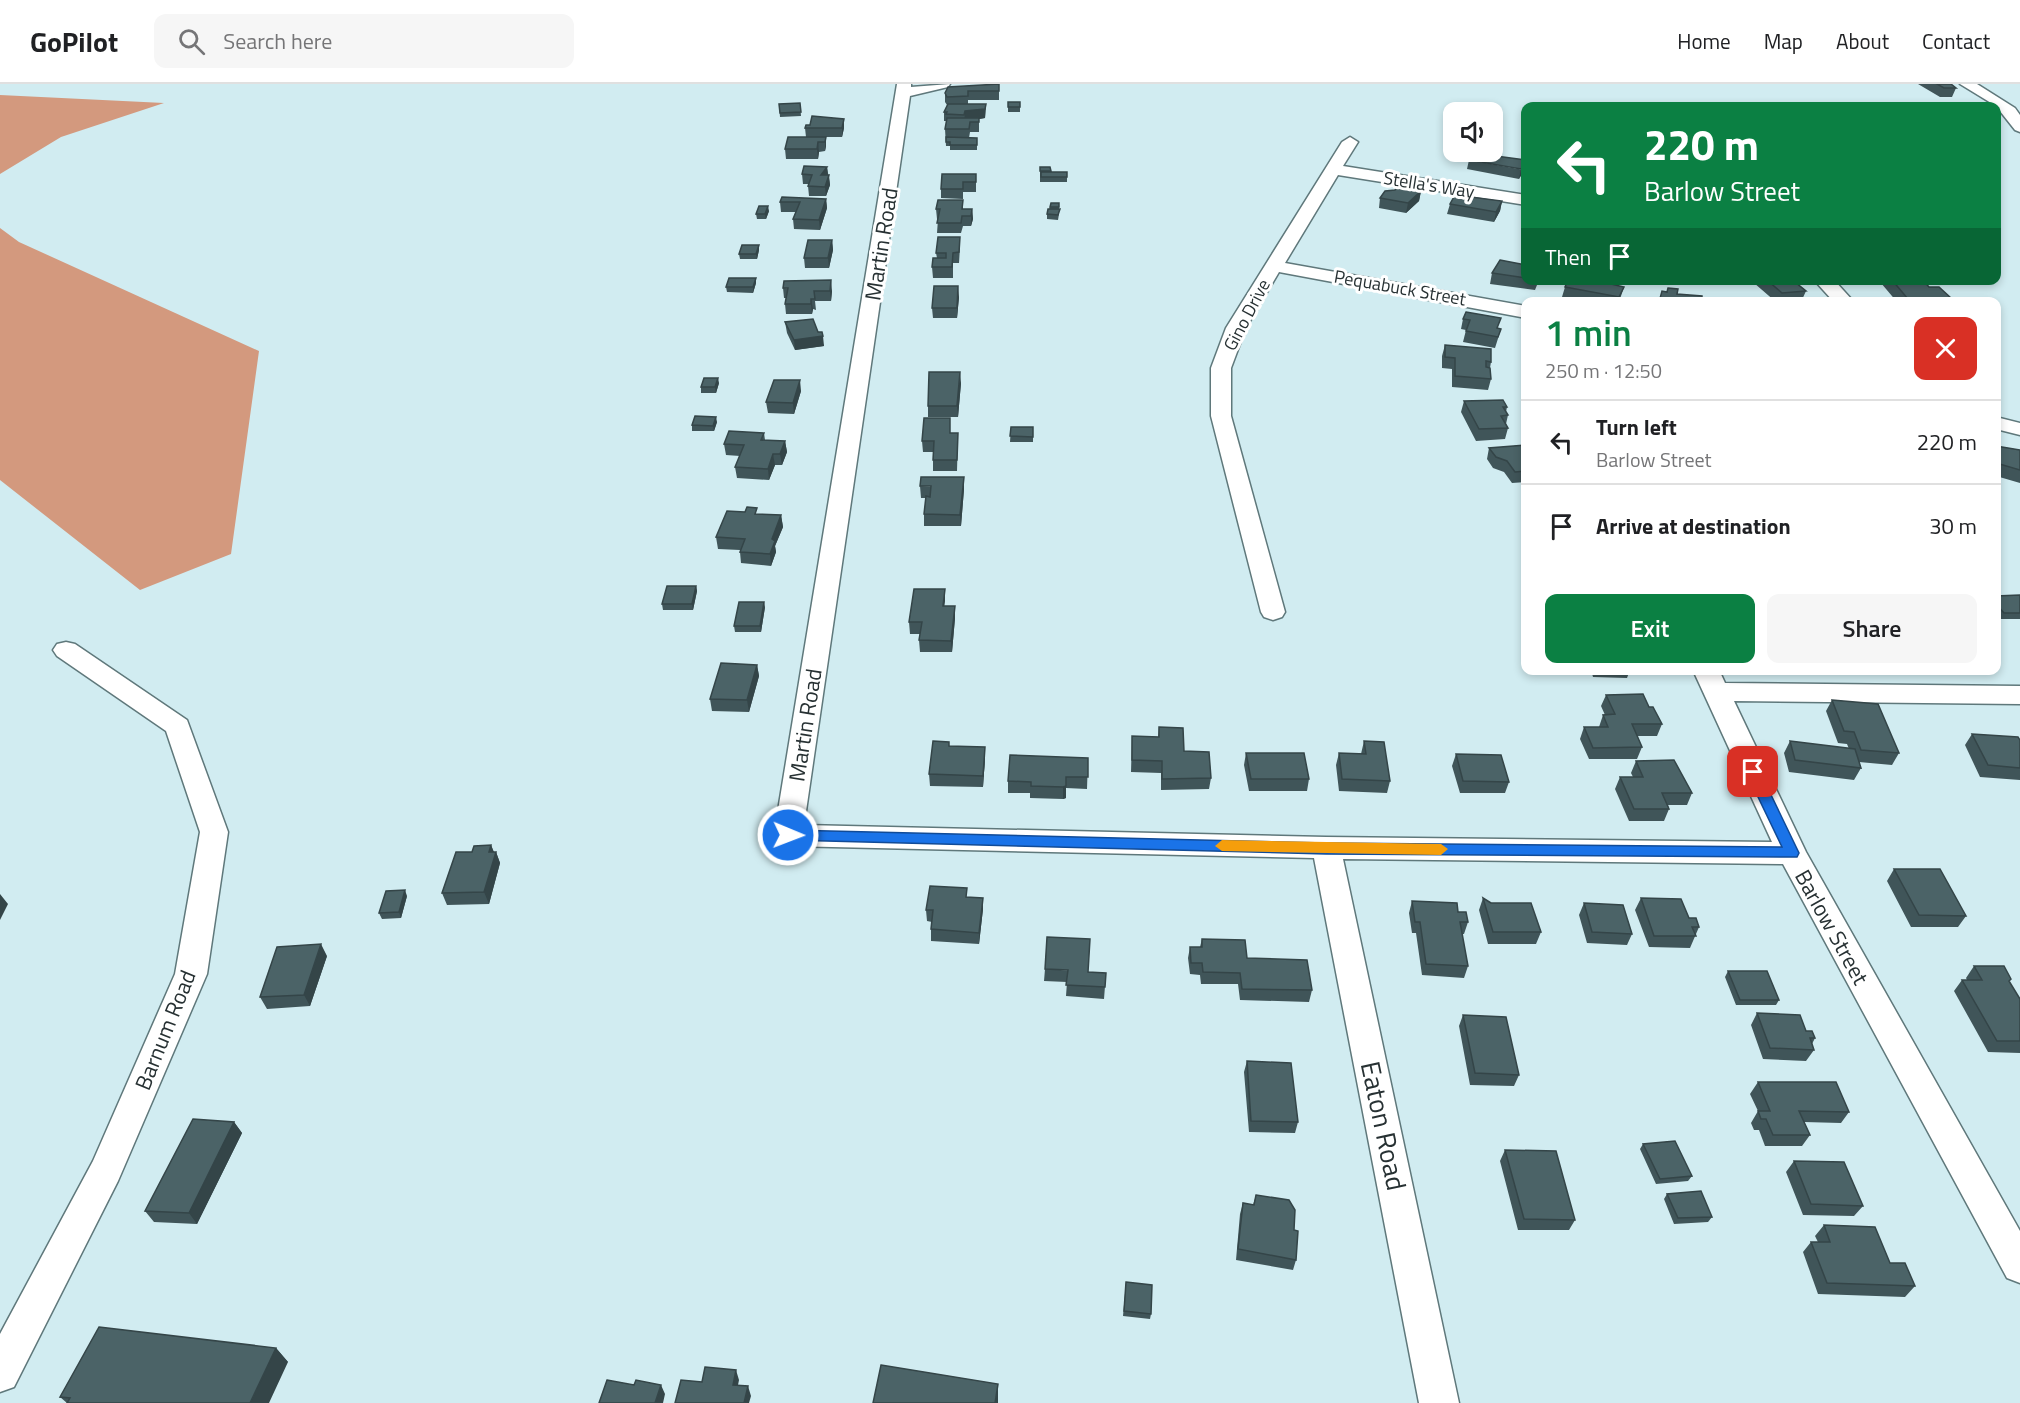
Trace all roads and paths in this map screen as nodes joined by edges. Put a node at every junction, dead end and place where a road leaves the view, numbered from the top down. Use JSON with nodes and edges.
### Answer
{"nodes":[{"id":1,"x":943,"y":84,"type":"edge"},
{"id":2,"x":1967,"y":84,"type":"edge"},
{"id":3,"x":903,"y":89,"type":"edge"},
{"id":4,"x":1996,"y":102,"type":"edge"},
{"id":5,"x":2001,"y":105,"type":"edge"},
{"id":6,"x":2020,"y":128,"type":"edge"},
{"id":7,"x":1350,"y":142,"type":"dead end"},
{"id":8,"x":1333,"y":169,"type":"junction"},
{"id":9,"x":1521,"y":200,"type":"edge"},
{"id":10,"x":1274,"y":266,"type":"junction"},
{"id":11,"x":1828,"y":285,"type":"edge"},
{"id":12,"x":1840,"y":297,"type":"edge"},
{"id":13,"x":1521,"y":311,"type":"edge"},
{"id":14,"x":2001,"y":424,"type":"edge"},
{"id":15,"x":2020,"y":429,"type":"edge"},
{"id":16,"x":1273,"y":612,"type":"dead end"},
{"id":17,"x":66,"y":650,"type":"dead end"},
{"id":18,"x":1710,"y":681,"type":"edge"},
{"id":19,"x":2020,"y":695,"type":"edge"},
{"id":20,"x":1326,"y":848,"type":"junction"},
{"id":21,"x":1792,"y":853,"type":"junction"},
{"id":22,"x":2020,"y":1266,"type":"edge"},
{"id":23,"x":0,"y":1373,"type":"edge"},
{"id":24,"x":1439,"y":1403,"type":"edge"}],
"edges":[{"from":1,"to":3,"type":"street"},
{"from":2,"to":4,"type":"street"},
{"from":3,"to":20,"type":"street","name":"Martin Road"},
{"from":5,"to":6,"type":"street"},
{"from":7,"to":8,"type":"street","name":"Gino Drive"},
{"from":8,"to":9,"type":"street","name":"Stella's Way"},
{"from":8,"to":10,"type":"street","name":"Gino Drive"},
{"from":10,"to":13,"type":"street","name":"Pequabuck Street"},
{"from":10,"to":16,"type":"street","name":"Gino Drive"},
{"from":11,"to":12,"type":"street"},
{"from":14,"to":15,"type":"street"},
{"from":17,"to":23,"type":"street","name":"Barnum Road"},
{"from":18,"to":19,"type":"street","name":"Barlow Street"},
{"from":18,"to":21,"type":"street","name":"Barlow Street"},
{"from":20,"to":21,"type":"street","name":"Martin Road"},
{"from":20,"to":24,"type":"street","name":"Eaton Road"},
{"from":21,"to":22,"type":"street","name":"Barlow Street"}]}
